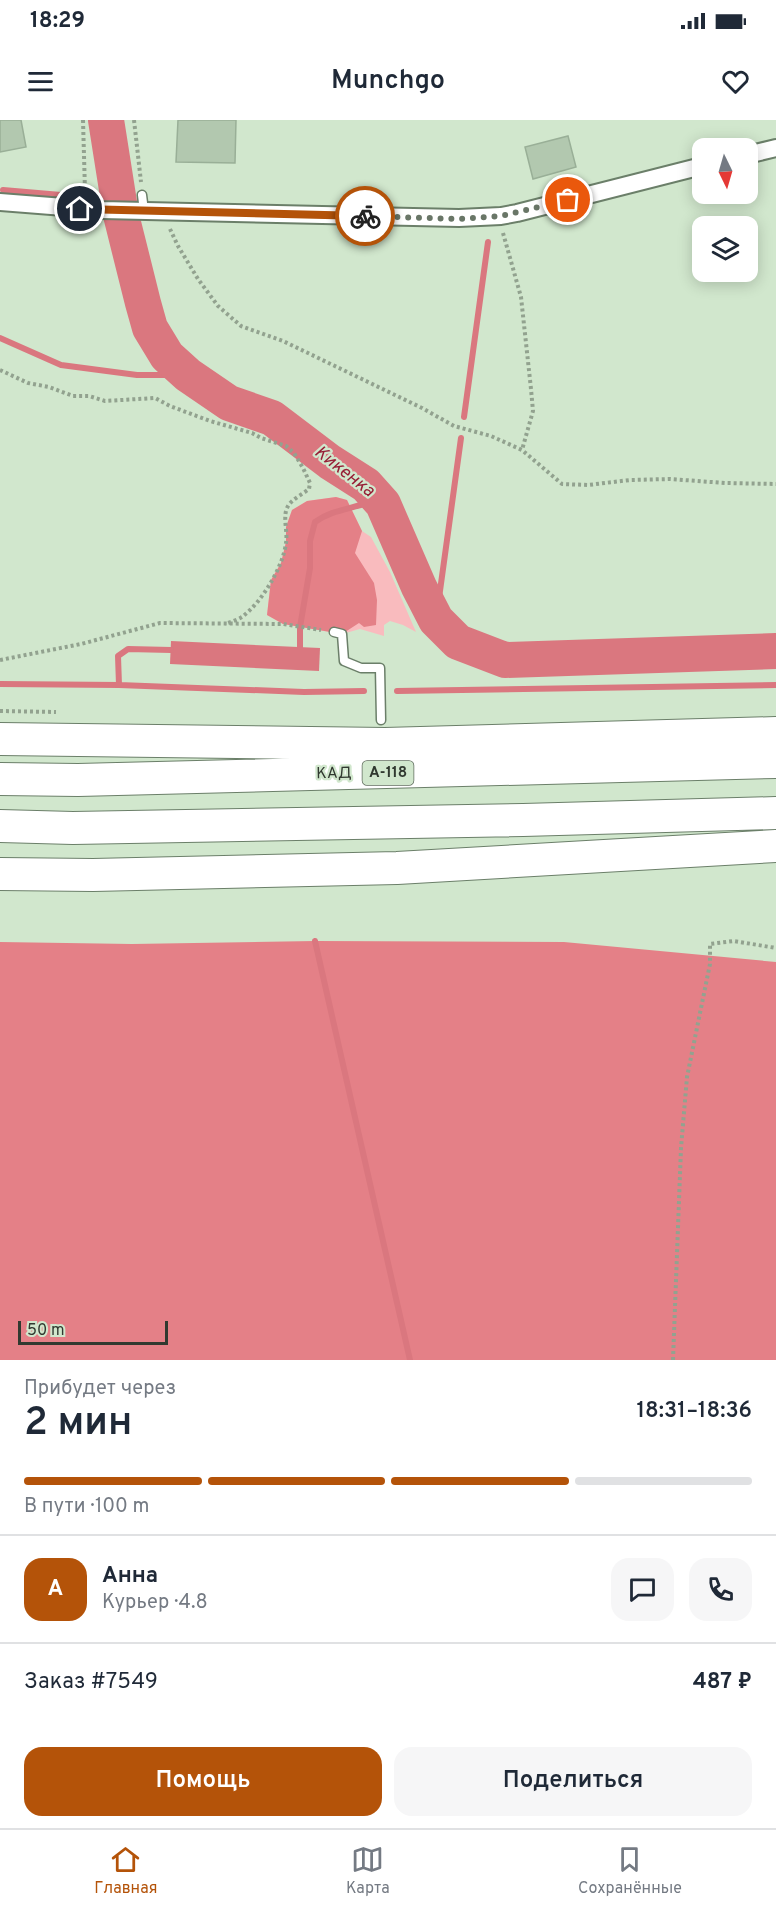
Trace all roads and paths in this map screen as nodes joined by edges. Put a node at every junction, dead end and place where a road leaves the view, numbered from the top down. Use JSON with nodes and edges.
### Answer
{"nodes":[{"id":1,"x":83,"y":120,"type":"edge"},
{"id":2,"x":134,"y":120,"type":"edge"},
{"id":3,"x":776,"y":148,"type":"edge"},
{"id":4,"x":758,"y":152,"type":"edge"},
{"id":5,"x":692,"y":168,"type":"edge"},
{"id":6,"x":0,"y":202,"type":"edge"},
{"id":7,"x":140,"y":206,"type":"junction"},
{"id":8,"x":80,"y":209,"type":"junction"},
{"id":9,"x":163,"y":211,"type":"junction"},
{"id":10,"x":501,"y":216,"type":"junction"},
{"id":11,"x":0,"y":370,"type":"edge"},
{"id":12,"x":522,"y":450,"type":"junction"},
{"id":13,"x":776,"y":484,"type":"edge"},
{"id":14,"x":225,"y":624,"type":"junction"},
{"id":15,"x":306,"y":628,"type":"dead end"},
{"id":16,"x":334,"y":632,"type":"dead end"},
{"id":17,"x":0,"y":660,"type":"edge"},
{"id":18,"x":381,"y":720,"type":"dead end"},
{"id":19,"x":776,"y":733,"type":"edge"},
{"id":20,"x":0,"y":739,"type":"edge"},
{"id":21,"x":776,"y":762,"type":"edge"},
{"id":22,"x":0,"y":779,"type":"edge"},
{"id":23,"x":776,"y":813,"type":"edge"},
{"id":24,"x":0,"y":826,"type":"edge"},
{"id":25,"x":776,"y":846,"type":"edge"},
{"id":26,"x":0,"y":874,"type":"edge"},
{"id":27,"x":776,"y":948,"type":"edge"},
{"id":28,"x":673,"y":1360,"type":"edge"}],
"edges":[{"from":1,"to":8,"type":"path"},
{"from":2,"to":7,"type":"path"},
{"from":3,"to":4,"type":"street"},
{"from":5,"to":10,"type":"street"},
{"from":6,"to":8,"type":"street"},
{"from":7,"to":8,"type":"street"},
{"from":7,"to":9,"type":"street"},
{"from":9,"to":10,"type":"street"},
{"from":9,"to":12,"type":"path"},
{"from":10,"to":12,"type":"path"},
{"from":11,"to":14,"type":"path"},
{"from":12,"to":13,"type":"path"},
{"from":14,"to":15,"type":"path"},
{"from":14,"to":17,"type":"path"},
{"from":16,"to":18,"type":"lane"},
{"from":19,"to":20,"type":"highway"},
{"from":21,"to":22,"type":"highway","name":"КАД","number":"А-118"},
{"from":23,"to":24,"type":"highway"},
{"from":25,"to":26,"type":"highway"},
{"from":27,"to":28,"type":"path"}]}
